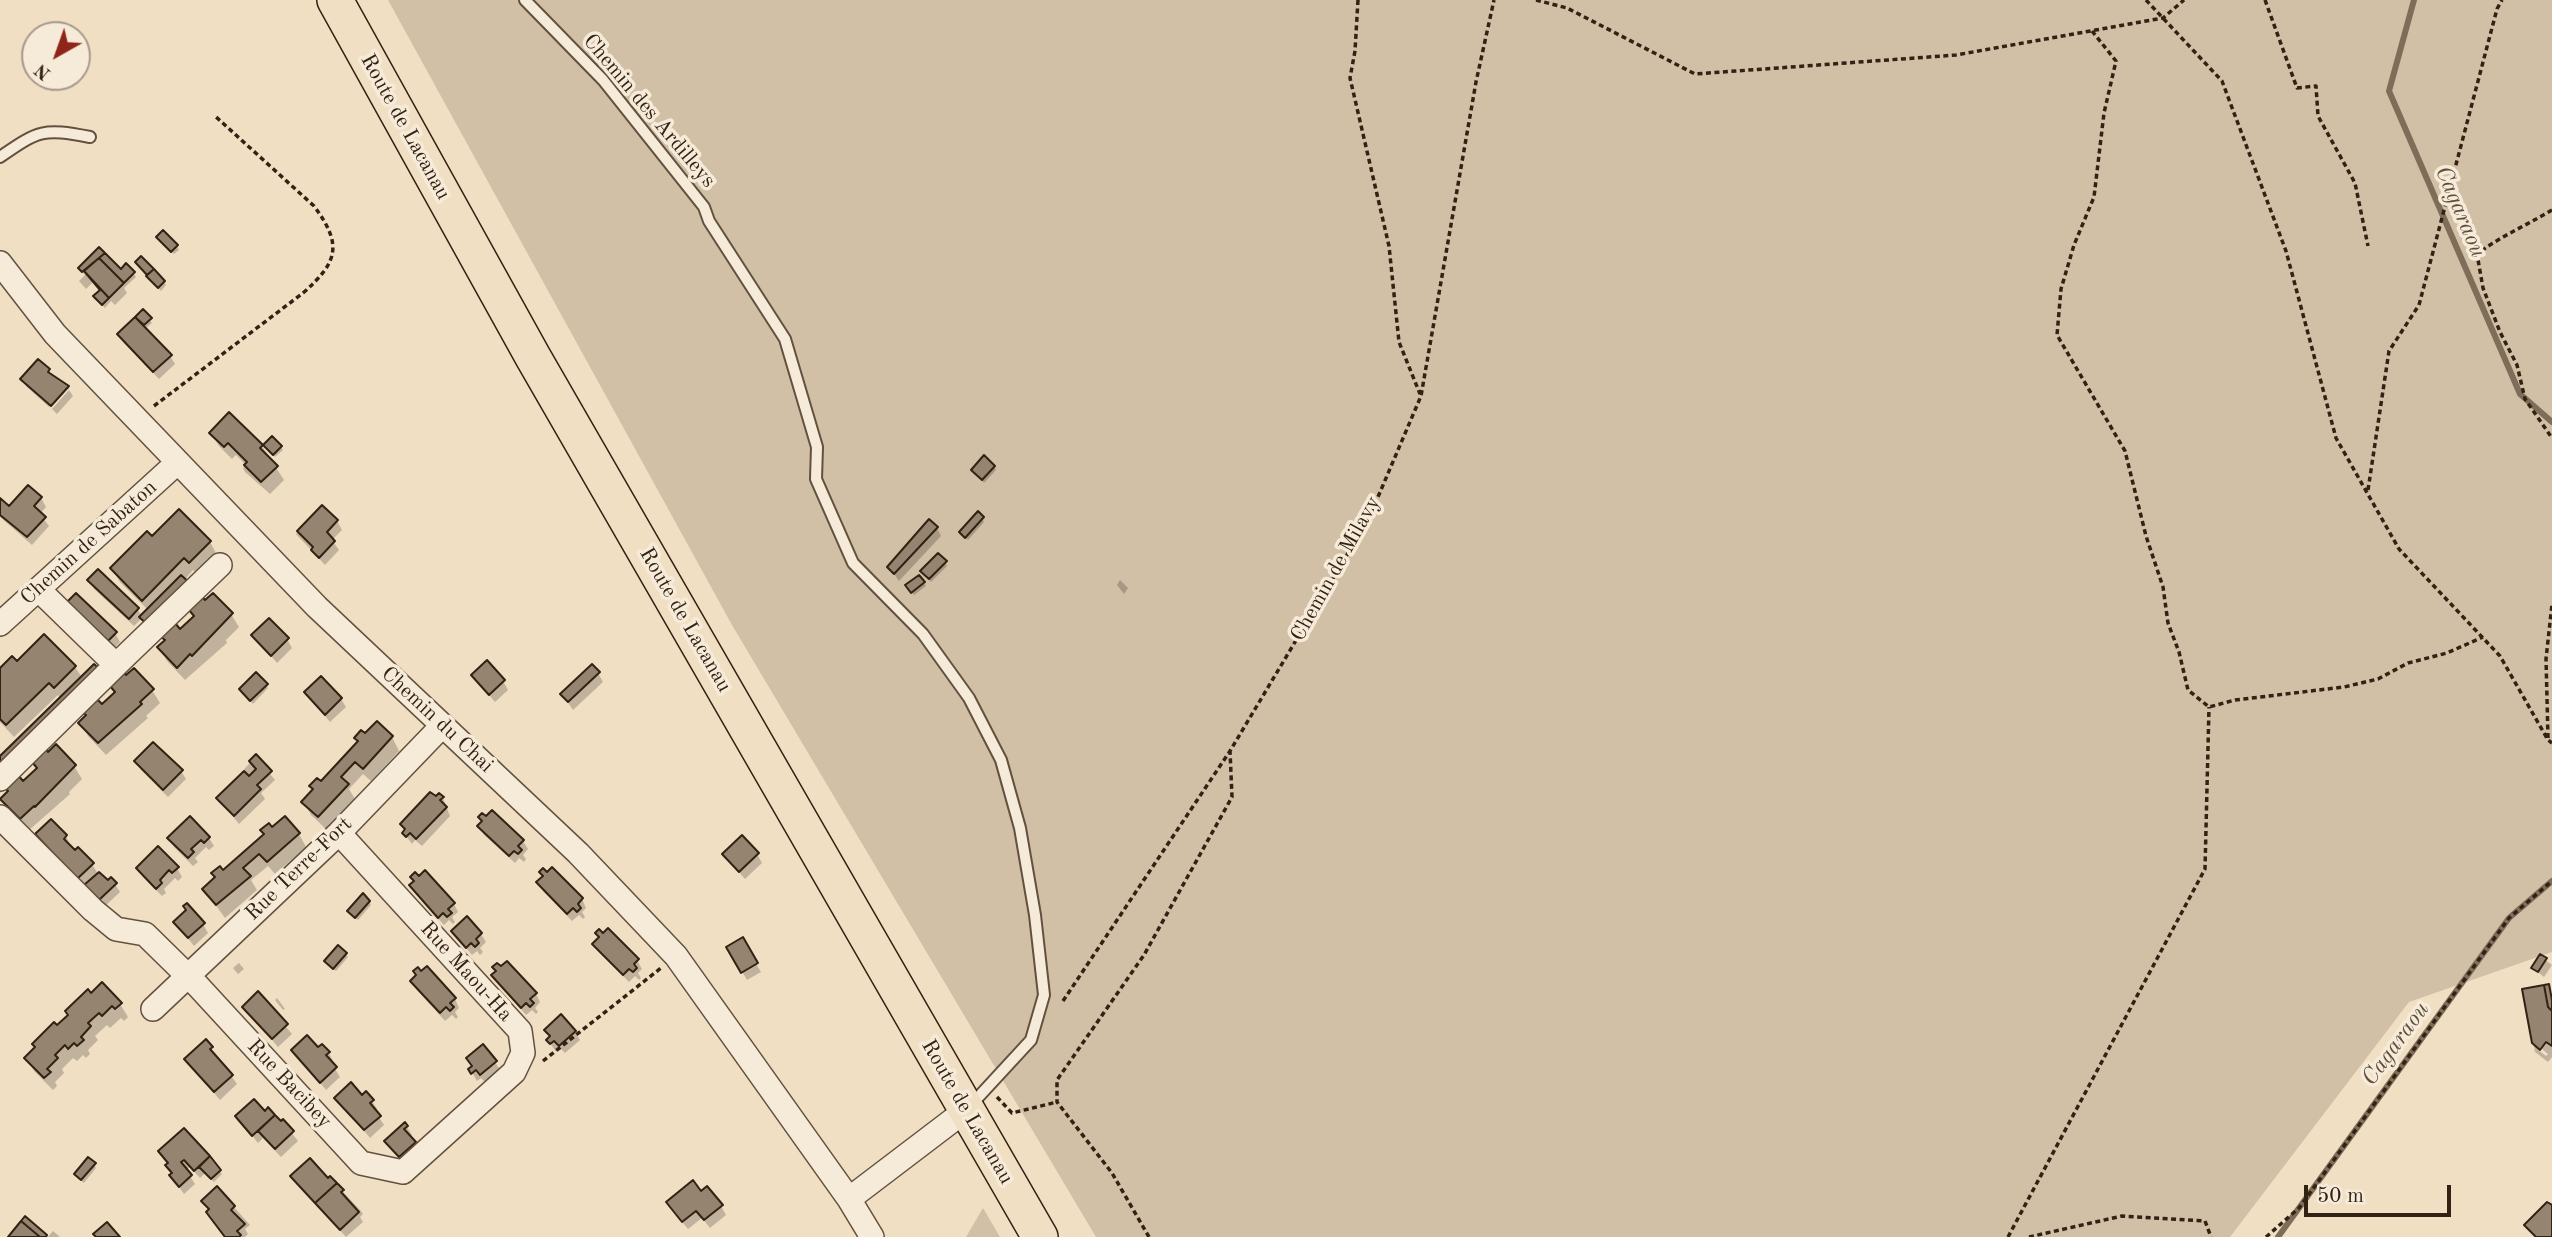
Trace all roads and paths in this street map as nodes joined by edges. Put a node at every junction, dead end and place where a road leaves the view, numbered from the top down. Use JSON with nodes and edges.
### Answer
{"nodes":[{"id":1,"x":335,"y":0,"type":"edge"},
{"id":2,"x":525,"y":0,"type":"edge"},
{"id":3,"x":1358,"y":0,"type":"edge"},
{"id":4,"x":1494,"y":0,"type":"edge"},
{"id":5,"x":1536,"y":0,"type":"edge"},
{"id":6,"x":2146,"y":0,"type":"edge"},
{"id":7,"x":2184,"y":0,"type":"edge"},
{"id":8,"x":2265,"y":0,"type":"edge"},
{"id":9,"x":2502,"y":0,"type":"edge"},
{"id":10,"x":2163,"y":18,"type":"junction"},
{"id":11,"x":2092,"y":31,"type":"junction"},
{"id":12,"x":215,"y":116,"type":"dead end"},
{"id":13,"x":90,"y":137,"type":"dead end"},
{"id":14,"x":0,"y":158,"type":"edge"},
{"id":15,"x":2552,"y":210,"type":"edge"},
{"id":16,"x":2368,"y":246,"type":"dead end"},
{"id":17,"x":0,"y":263,"type":"edge"},
{"id":18,"x":1421,"y":396,"type":"junction"},
{"id":19,"x":137,"y":419,"type":"junction"},
{"id":20,"x":2552,"y":438,"type":"edge"},
{"id":21,"x":178,"y":462,"type":"junction"},
{"id":22,"x":2367,"y":493,"type":"junction"},
{"id":23,"x":220,"y":565,"type":"dead end"},
{"id":24,"x":39,"y":590,"type":"junction"},
{"id":25,"x":2552,"y":604,"type":"edge"},
{"id":26,"x":0,"y":624,"type":"edge"},
{"id":27,"x":2483,"y":637,"type":"junction"},
{"id":28,"x":116,"y":665,"type":"junction"},
{"id":29,"x":2209,"y":706,"type":"junction"},
{"id":30,"x":442,"y":726,"type":"junction"},
{"id":31,"x":2550,"y":741,"type":"edge"},
{"id":32,"x":1230,"y":751,"type":"junction"},
{"id":33,"x":0,"y":779,"type":"edge"},
{"id":34,"x":0,"y":817,"type":"edge"},
{"id":35,"x":339,"y":833,"type":"junction"},
{"id":36,"x":2552,"y":881,"type":"edge"},
{"id":37,"x":676,"y":956,"type":"junction"},
{"id":38,"x":187,"y":975,"type":"junction"},
{"id":39,"x":1063,"y":1001,"type":"dead end"},
{"id":40,"x":153,"y":1009,"type":"dead end"},
{"id":41,"x":514,"y":1072,"type":"junction"},
{"id":42,"x":977,"y":1098,"type":"junction"},
{"id":43,"x":1057,"y":1102,"type":"junction"},
{"id":44,"x":849,"y":1199,"type":"junction"},
{"id":45,"x":872,"y":1237,"type":"edge"},
{"id":46,"x":1040,"y":1237,"type":"edge"},
{"id":47,"x":1149,"y":1237,"type":"edge"},
{"id":48,"x":2008,"y":1237,"type":"edge"},
{"id":49,"x":2029,"y":1237,"type":"edge"},
{"id":50,"x":2211,"y":1237,"type":"edge"},
{"id":51,"x":2266,"y":1237,"type":"edge"}],
"edges":[{"from":1,"to":42,"type":"main road","name":"Route de Lacanau"},
{"from":2,"to":42,"type":"lane","name":"Chemin des Ardilleys"},
{"from":3,"to":18,"type":"path"},
{"from":4,"to":18,"type":"path","name":"Chemin de Milavy"},
{"from":5,"to":11,"type":"path"},
{"from":6,"to":10,"type":"path"},
{"from":7,"to":10,"type":"path"},
{"from":8,"to":16,"type":"path"},
{"from":9,"to":22,"type":"path"},
{"from":10,"to":11,"type":"path"},
{"from":10,"to":22,"type":"path"},
{"from":11,"to":29,"type":"path"},
{"from":12,"to":19,"type":"path"},
{"from":13,"to":14,"type":"lane"},
{"from":15,"to":20,"type":"path"},
{"from":17,"to":19,"type":"street","name":"Chemin du Chai"},
{"from":18,"to":32,"type":"path","name":"Chemin de Milavy"},
{"from":19,"to":21,"type":"street","name":"Chemin du Chai"},
{"from":21,"to":24,"type":"street","name":"Chemin de Sabaton"},
{"from":21,"to":30,"type":"street","name":"Chemin du Chai"},
{"from":22,"to":27,"type":"path"},
{"from":23,"to":28,"type":"street"},
{"from":24,"to":26,"type":"street","name":"Chemin de Sabaton"},
{"from":24,"to":28,"type":"street"},
{"from":25,"to":31,"type":"path"},
{"from":27,"to":29,"type":"path"},
{"from":27,"to":31,"type":"path"},
{"from":28,"to":33,"type":"street"},
{"from":29,"to":48,"type":"path"},
{"from":30,"to":35,"type":"street","name":"Rue Terre-Fort"},
{"from":30,"to":37,"type":"street","name":"Chemin du Chai"},
{"from":32,"to":39,"type":"path","name":"Chemin de Milavy"},
{"from":32,"to":43,"type":"path"},
{"from":34,"to":38,"type":"street","name":"Rue Bacibey"},
{"from":35,"to":38,"type":"street","name":"Rue Terre-Fort"},
{"from":35,"to":41,"type":"street","name":"Rue Maou-Ha"},
{"from":36,"to":51,"type":"path"},
{"from":37,"to":41,"type":"path"},
{"from":37,"to":44,"type":"street","name":"Chemin du Chai"},
{"from":38,"to":40,"type":"street","name":"Rue Terre-Fort"},
{"from":38,"to":41,"type":"street","name":"Rue Bacibey"},
{"from":42,"to":43,"type":"path"},
{"from":42,"to":44,"type":"street"},
{"from":42,"to":46,"type":"main road","name":"Route de Lacanau"},
{"from":43,"to":47,"type":"path"},
{"from":44,"to":45,"type":"street"},
{"from":49,"to":50,"type":"path"}]}
